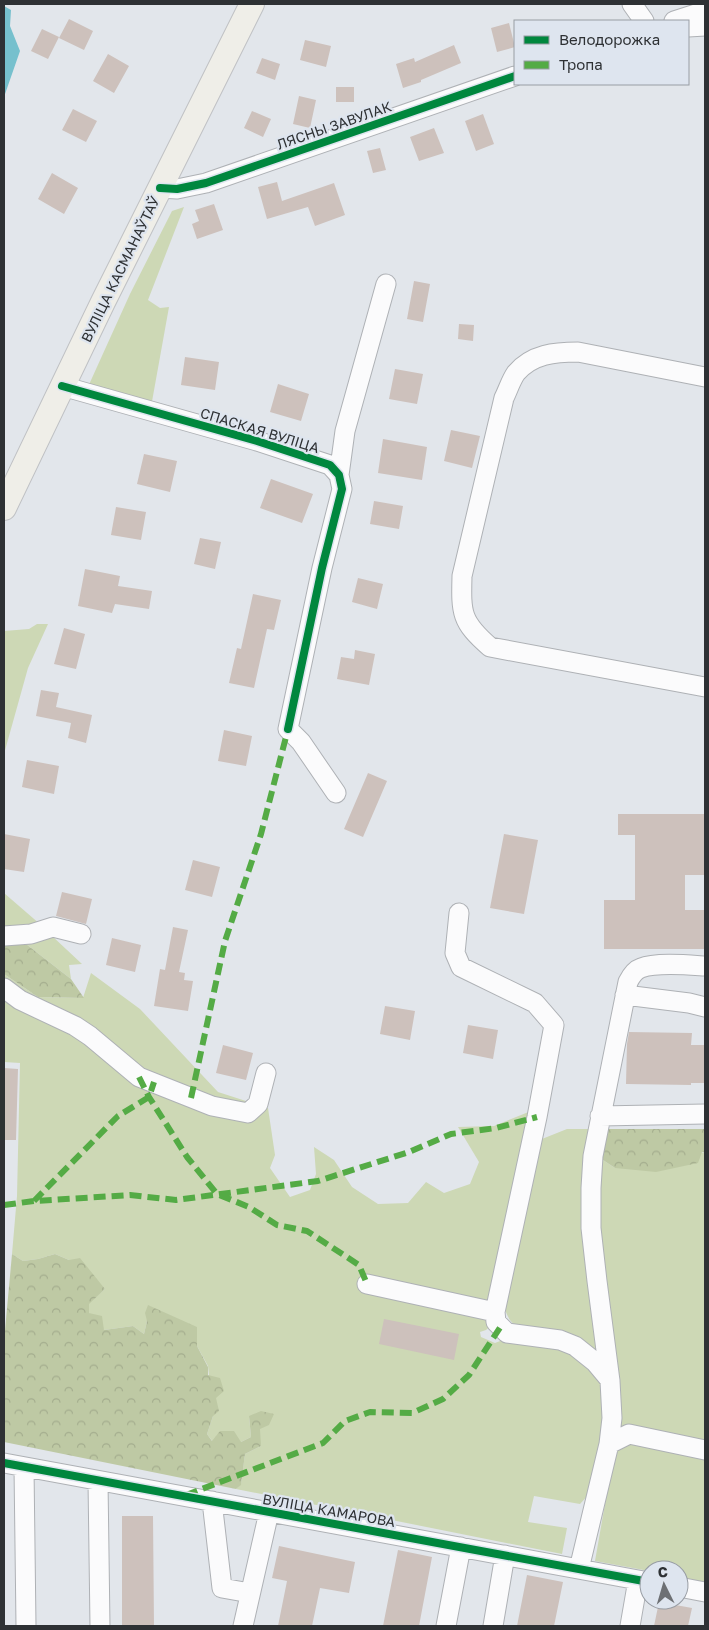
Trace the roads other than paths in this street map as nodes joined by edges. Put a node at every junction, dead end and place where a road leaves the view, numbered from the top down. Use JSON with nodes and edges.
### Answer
{"nodes":[{"id":1,"x":252,"y":4,"type":"edge"},
{"id":2,"x":632,"y":4,"type":"edge"},
{"id":3,"x":705,"y":11,"type":"edge"},
{"id":4,"x":643,"y":20,"type":"edge"},
{"id":5,"x":677,"y":20,"type":"edge"},
{"id":6,"x":705,"y":26,"type":"edge"},
{"id":7,"x":689,"y":27,"type":"edge"},
{"id":8,"x":514,"y":76,"type":"edge"},
{"id":9,"x":160,"y":188,"type":"junction"},
{"id":10,"x":386,"y":284,"type":"dead end"},
{"id":11,"x":705,"y":377,"type":"edge"},
{"id":12,"x":62,"y":386,"type":"junction"},
{"id":13,"x":339,"y":475,"type":"junction"},
{"id":14,"x":4,"y":508,"type":"edge"},
{"id":15,"x":705,"y":688,"type":"edge"},
{"id":16,"x":336,"y":793,"type":"dead end"},
{"id":17,"x":459,"y":913,"type":"dead end"},
{"id":18,"x":81,"y":934,"type":"dead end"},
{"id":19,"x":4,"y":936,"type":"edge"},
{"id":20,"x":705,"y":966,"type":"edge"},
{"id":21,"x":4,"y":988,"type":"edge"},
{"id":22,"x":625,"y":995,"type":"junction"},
{"id":23,"x":705,"y":1007,"type":"edge"},
{"id":24,"x":266,"y":1073,"type":"dead end"},
{"id":25,"x":705,"y":1114,"type":"edge"},
{"id":26,"x":600,"y":1116,"type":"junction"},
{"id":27,"x":367,"y":1284,"type":"dead end"},
{"id":28,"x":495,"y":1312,"type":"junction"},
{"id":29,"x":610,"y":1381,"type":"junction"},
{"id":30,"x":608,"y":1444,"type":"junction"},
{"id":31,"x":705,"y":1450,"type":"edge"},
{"id":32,"x":4,"y":1463,"type":"edge"},
{"id":33,"x":24,"y":1467,"type":"junction"},
{"id":34,"x":98,"y":1481,"type":"junction"},
{"id":35,"x":212,"y":1502,"type":"junction"},
{"id":36,"x":269,"y":1512,"type":"junction"},
{"id":37,"x":462,"y":1547,"type":"junction"},
{"id":38,"x":505,"y":1555,"type":"junction"},
{"id":39,"x":579,"y":1569,"type":"junction"},
{"id":40,"x":639,"y":1580,"type":"edge"},
{"id":41,"x":689,"y":1589,"type":"edge"},
{"id":42,"x":705,"y":1592,"type":"edge"},
{"id":43,"x":250,"y":1593,"type":"junction"},
{"id":44,"x":639,"y":1595,"type":"edge"},
{"id":45,"x":26,"y":1626,"type":"edge"},
{"id":46,"x":100,"y":1626,"type":"edge"},
{"id":47,"x":243,"y":1626,"type":"edge"},
{"id":48,"x":446,"y":1626,"type":"edge"},
{"id":49,"x":493,"y":1626,"type":"edge"},
{"id":50,"x":630,"y":1626,"type":"edge"}],
"edges":[{"from":1,"to":9,"type":"main road","name":"ВУЛІЦА КАСМАНАЎТАЎ"},
{"from":2,"to":4,"type":"street"},
{"from":3,"to":5,"type":"street"},
{"from":6,"to":7,"type":"street"},
{"from":8,"to":9,"type":"street","name":"ЛЯСНЫ ЗАВУЛАК"},
{"from":9,"to":12,"type":"main road","name":"ВУЛІЦА КАСМАНАЎТАЎ"},
{"from":10,"to":13,"type":"street"},
{"from":11,"to":15,"type":"street"},
{"from":12,"to":13,"type":"street","name":"СПАСКАЯ ВУЛІЦА"},
{"from":12,"to":14,"type":"main road","name":"ВУЛІЦА КАСМАНАЎТАЎ"},
{"from":13,"to":16,"type":"street"},
{"from":17,"to":28,"type":"street"},
{"from":18,"to":19,"type":"street"},
{"from":20,"to":22,"type":"street"},
{"from":21,"to":24,"type":"street"},
{"from":22,"to":23,"type":"street"},
{"from":22,"to":26,"type":"street"},
{"from":25,"to":26,"type":"street"},
{"from":26,"to":29,"type":"street"},
{"from":27,"to":28,"type":"street"},
{"from":28,"to":29,"type":"street"},
{"from":29,"to":30,"type":"street"},
{"from":30,"to":31,"type":"street"},
{"from":30,"to":39,"type":"street"},
{"from":32,"to":33,"type":"street","name":"ВУЛІЦА КАМАРОВА"},
{"from":33,"to":34,"type":"street","name":"ВУЛІЦА КАМАРОВА"},
{"from":33,"to":45,"type":"street"},
{"from":34,"to":35,"type":"street","name":"ВУЛІЦА КАМАРОВА"},
{"from":34,"to":46,"type":"street"},
{"from":35,"to":36,"type":"street","name":"ВУЛІЦА КАМАРОВА"},
{"from":35,"to":43,"type":"street"},
{"from":36,"to":37,"type":"street","name":"ВУЛІЦА КАМАРОВА"},
{"from":36,"to":43,"type":"street"},
{"from":37,"to":38,"type":"street","name":"ВУЛІЦА КАМАРОВА"},
{"from":37,"to":48,"type":"street"},
{"from":38,"to":39,"type":"street","name":"ВУЛІЦА КАМАРОВА"},
{"from":38,"to":49,"type":"street"},
{"from":39,"to":40,"type":"street","name":"ВУЛІЦА КАМАРОВА"},
{"from":41,"to":42,"type":"street"},
{"from":43,"to":47,"type":"street"},
{"from":44,"to":50,"type":"street"}]}
